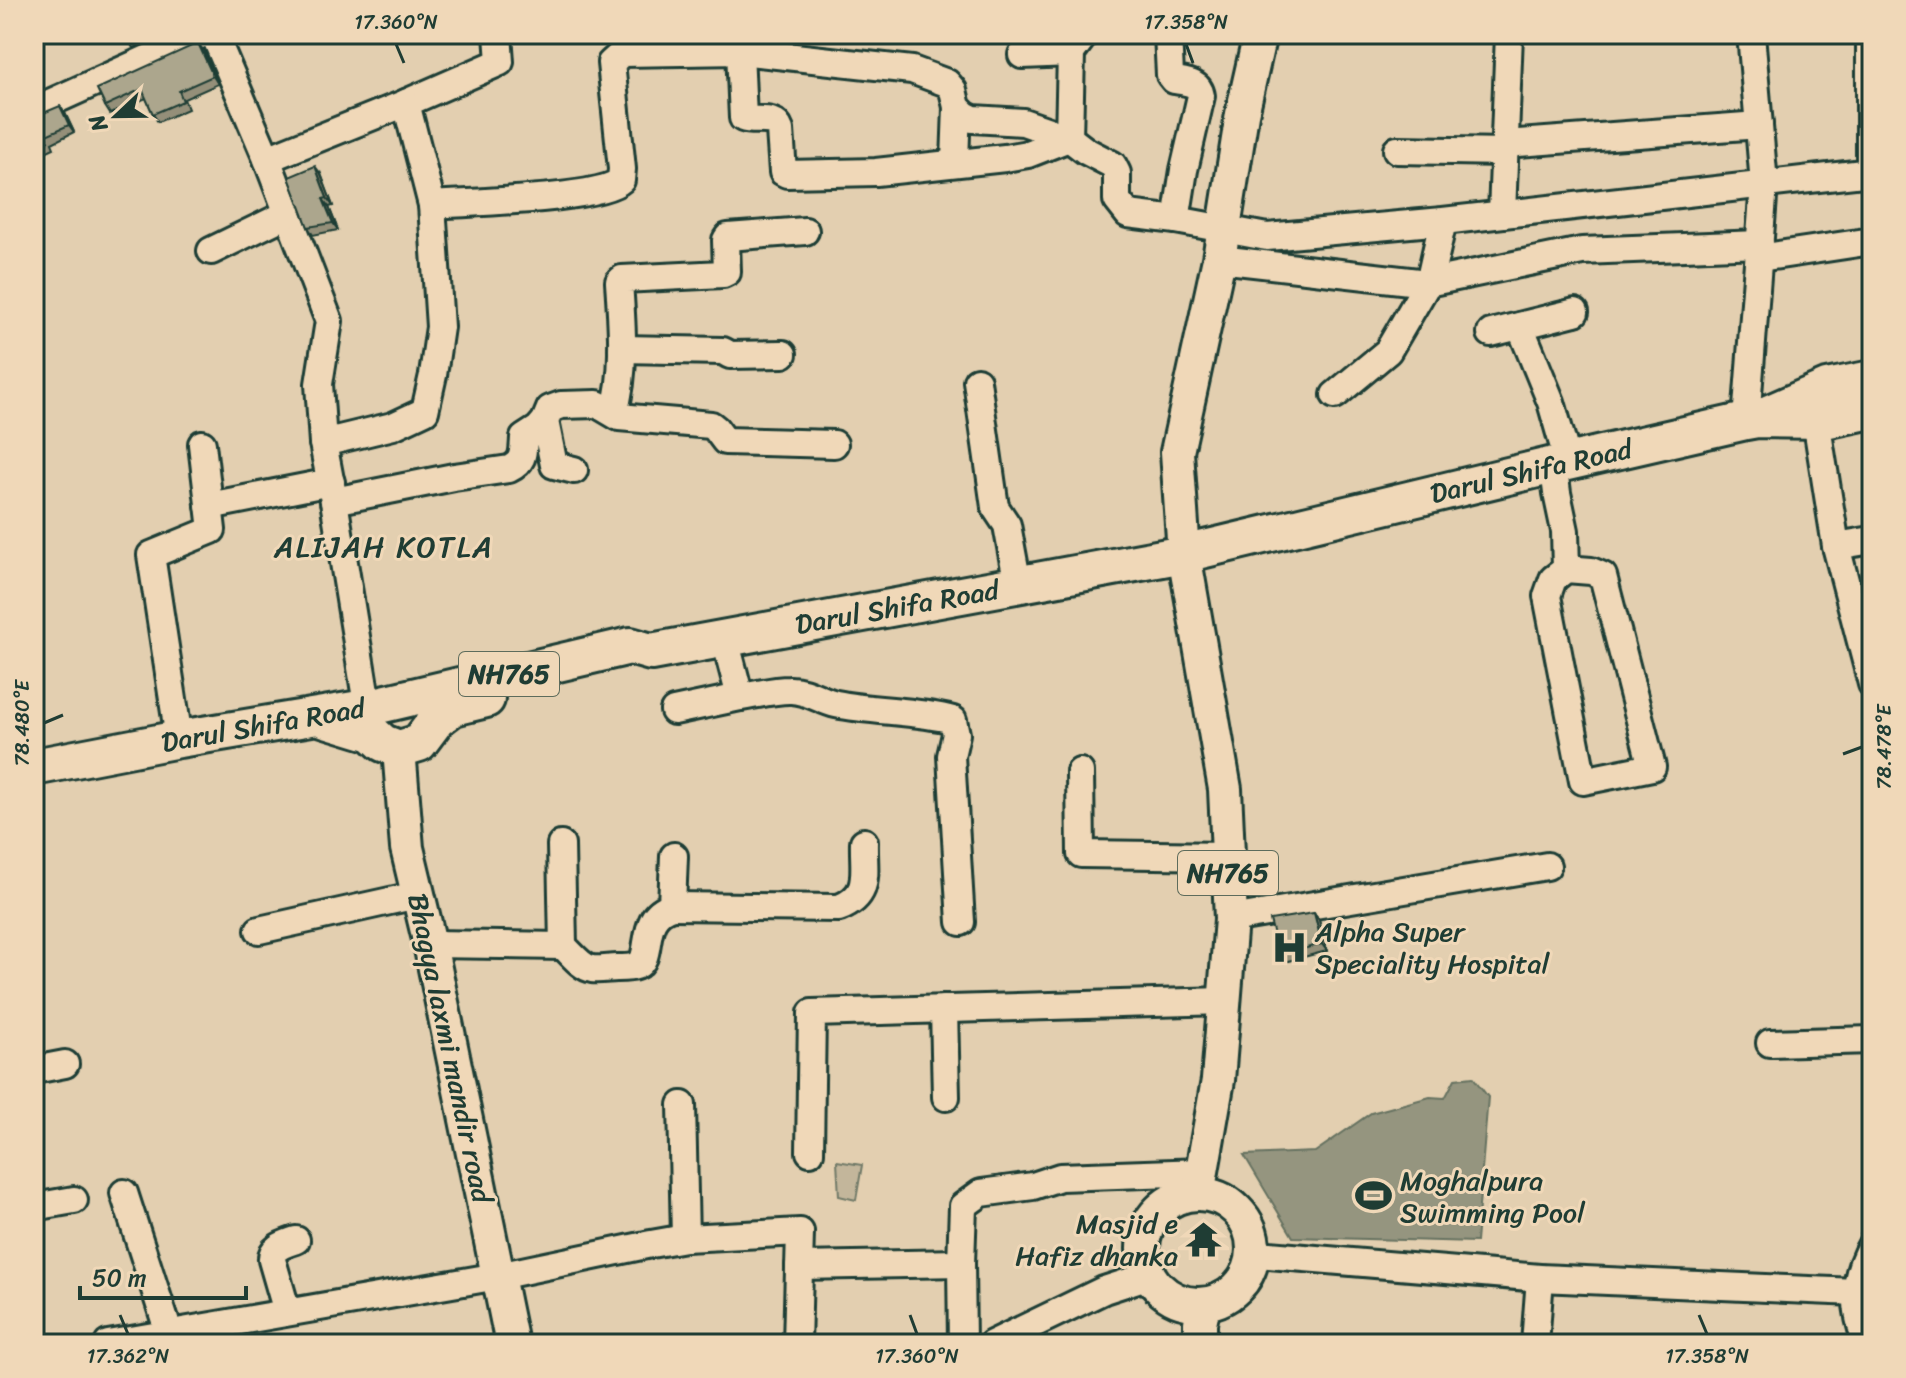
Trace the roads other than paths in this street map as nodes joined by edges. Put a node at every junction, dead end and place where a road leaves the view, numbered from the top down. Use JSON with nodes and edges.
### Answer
{"nodes":[{"id":1,"x":202,"y":34,"type":"edge"},
{"id":2,"x":214,"y":34,"type":"edge"},
{"id":3,"x":498,"y":34,"type":"edge"},
{"id":4,"x":1168,"y":34,"type":"edge"},
{"id":5,"x":1260,"y":34,"type":"edge"},
{"id":6,"x":1509,"y":34,"type":"edge"},
{"id":7,"x":1751,"y":34,"type":"edge"},
{"id":8,"x":1870,"y":34,"type":"edge"},
{"id":9,"x":1078,"y":44,"type":"edge"},
{"id":10,"x":740,"y":51,"type":"junction"},
{"id":11,"x":1022,"y":55,"type":"dead end"},
{"id":12,"x":406,"y":103,"type":"junction"},
{"id":13,"x":957,"y":107,"type":"junction"},
{"id":14,"x":34,"y":110,"type":"edge"},
{"id":15,"x":1759,"y":125,"type":"junction"},
{"id":16,"x":1069,"y":138,"type":"junction"},
{"id":17,"x":1505,"y":148,"type":"junction"},
{"id":18,"x":1397,"y":150,"type":"dead end"},
{"id":19,"x":267,"y":159,"type":"junction"},
{"id":20,"x":955,"y":162,"type":"junction"},
{"id":21,"x":1871,"y":172,"type":"edge"},
{"id":22,"x":1764,"y":184,"type":"junction"},
{"id":23,"x":432,"y":205,"type":"junction"},
{"id":24,"x":287,"y":214,"type":"junction"},
{"id":25,"x":1502,"y":214,"type":"junction"},
{"id":26,"x":1176,"y":220,"type":"junction"},
{"id":27,"x":1443,"y":221,"type":"junction"},
{"id":28,"x":805,"y":231,"type":"dead end"},
{"id":29,"x":1872,"y":241,"type":"edge"},
{"id":30,"x":1222,"y":244,"type":"junction"},
{"id":31,"x":211,"y":251,"type":"dead end"},
{"id":32,"x":1760,"y":251,"type":"junction"},
{"id":33,"x":1427,"y":283,"type":"junction"},
{"id":34,"x":1575,"y":312,"type":"dead end"},
{"id":35,"x":1520,"y":326,"type":"junction"},
{"id":36,"x":1491,"y":333,"type":"dead end"},
{"id":37,"x":622,"y":349,"type":"junction"},
{"id":38,"x":783,"y":354,"type":"dead end"},
{"id":39,"x":1872,"y":379,"type":"edge"},
{"id":40,"x":977,"y":381,"type":"dead end"},
{"id":41,"x":1335,"y":395,"type":"dead end"},
{"id":42,"x":1872,"y":410,"type":"edge"},
{"id":43,"x":614,"y":413,"type":"junction"},
{"id":44,"x":1752,"y":420,"type":"junction"},
{"id":45,"x":1816,"y":420,"type":"junction"},
{"id":46,"x":545,"y":421,"type":"junction"},
{"id":47,"x":323,"y":443,"type":"junction"},
{"id":48,"x":202,"y":444,"type":"dead end"},
{"id":49,"x":834,"y":444,"type":"dead end"},
{"id":50,"x":1564,"y":468,"type":"junction"},
{"id":51,"x":574,"y":470,"type":"dead end"},
{"id":52,"x":333,"y":492,"type":"junction"},
{"id":53,"x":209,"y":506,"type":"junction"},
{"id":54,"x":1872,"y":540,"type":"edge"},
{"id":55,"x":1836,"y":546,"type":"junction"},
{"id":56,"x":1184,"y":554,"type":"junction"},
{"id":57,"x":1566,"y":569,"type":"junction"},
{"id":58,"x":1018,"y":585,"type":"junction"},
{"id":59,"x":1860,"y":595,"type":"edge"},
{"id":60,"x":725,"y":639,"type":"junction"},
{"id":61,"x":651,"y":652,"type":"junction"},
{"id":62,"x":1872,"y":684,"type":"edge"},
{"id":63,"x":740,"y":697,"type":"junction"},
{"id":64,"x":674,"y":711,"type":"dead end"},
{"id":65,"x":379,"y":730,"type":"junction"},
{"id":66,"x":179,"y":739,"type":"junction"},
{"id":67,"x":34,"y":767,"type":"edge"},
{"id":68,"x":1080,"y":772,"type":"dead end"},
{"id":69,"x":864,"y":842,"type":"dead end"},
{"id":70,"x":561,"y":845,"type":"dead end"},
{"id":71,"x":674,"y":856,"type":"dead end"},
{"id":72,"x":1228,"y":856,"type":"junction"},
{"id":73,"x":1547,"y":866,"type":"dead end"},
{"id":74,"x":417,"y":895,"type":"junction"},
{"id":75,"x":672,"y":906,"type":"junction"},
{"id":76,"x":1231,"y":919,"type":"junction"},
{"id":77,"x":961,"y":922,"type":"dead end"},
{"id":78,"x":259,"y":930,"type":"dead end"},
{"id":79,"x":430,"y":944,"type":"junction"},
{"id":80,"x":563,"y":946,"type":"junction"},
{"id":81,"x":1224,"y":1001,"type":"junction"},
{"id":82,"x":944,"y":1009,"type":"junction"},
{"id":83,"x":1872,"y":1040,"type":"edge"},
{"id":84,"x":1770,"y":1043,"type":"dead end"},
{"id":85,"x":65,"y":1064,"type":"dead end"},
{"id":86,"x":34,"y":1070,"type":"edge"},
{"id":87,"x":946,"y":1097,"type":"dead end"},
{"id":88,"x":682,"y":1105,"type":"dead end"},
{"id":89,"x":810,"y":1152,"type":"dead end"},
{"id":90,"x":1200,"y":1183,"type":"junction"},
{"id":91,"x":124,"y":1193,"type":"dead end"},
{"id":92,"x":74,"y":1200,"type":"dead end"},
{"id":93,"x":34,"y":1207,"type":"edge"},
{"id":94,"x":685,"y":1238,"type":"junction"},
{"id":95,"x":296,"y":1240,"type":"dead end"},
{"id":96,"x":1872,"y":1244,"type":"edge"},
{"id":97,"x":1253,"y":1252,"type":"junction"},
{"id":98,"x":961,"y":1263,"type":"junction"},
{"id":99,"x":799,"y":1266,"type":"junction"},
{"id":100,"x":1150,"y":1275,"type":"junction"},
{"id":101,"x":498,"y":1276,"type":"junction"},
{"id":102,"x":1540,"y":1278,"type":"junction"},
{"id":103,"x":1856,"y":1292,"type":"junction"},
{"id":104,"x":1204,"y":1304,"type":"junction"},
{"id":105,"x":287,"y":1312,"type":"junction"},
{"id":106,"x":169,"y":1333,"type":"junction"},
{"id":107,"x":108,"y":1344,"type":"edge"},
{"id":108,"x":512,"y":1344,"type":"edge"},
{"id":109,"x":797,"y":1344,"type":"edge"},
{"id":110,"x":962,"y":1344,"type":"edge"},
{"id":111,"x":992,"y":1344,"type":"edge"},
{"id":112,"x":1200,"y":1344,"type":"edge"},
{"id":113,"x":1535,"y":1344,"type":"edge"},
{"id":114,"x":1867,"y":1344,"type":"edge"}],
"edges":[{"from":1,"to":14,"type":"street"},
{"from":2,"to":19,"type":"street"},
{"from":3,"to":12,"type":"street"},
{"from":4,"to":26,"type":"street"},
{"from":5,"to":30,"type":"main road"},
{"from":6,"to":17,"type":"street"},
{"from":7,"to":15,"type":"street"},
{"from":8,"to":21,"type":"street"},
{"from":9,"to":11,"type":"street"},
{"from":9,"to":16,"type":"street"},
{"from":10,"to":13,"type":"street"},
{"from":10,"to":20,"type":"street"},
{"from":10,"to":23,"type":"street"},
{"from":12,"to":19,"type":"street"},
{"from":12,"to":23,"type":"street"},
{"from":13,"to":16,"type":"street"},
{"from":13,"to":20,"type":"street"},
{"from":15,"to":17,"type":"street"},
{"from":15,"to":22,"type":"street"},
{"from":16,"to":20,"type":"street"},
{"from":16,"to":26,"type":"street"},
{"from":17,"to":18,"type":"street"},
{"from":17,"to":25,"type":"street"},
{"from":19,"to":24,"type":"street"},
{"from":21,"to":22,"type":"street"},
{"from":22,"to":25,"type":"street"},
{"from":22,"to":32,"type":"street"},
{"from":23,"to":47,"type":"street"},
{"from":24,"to":31,"type":"street"},
{"from":24,"to":47,"type":"street"},
{"from":25,"to":27,"type":"street"},
{"from":26,"to":30,"type":"street"},
{"from":27,"to":30,"type":"street"},
{"from":27,"to":33,"type":"street"},
{"from":28,"to":37,"type":"street"},
{"from":29,"to":32,"type":"street"},
{"from":30,"to":33,"type":"street"},
{"from":30,"to":56,"type":"main road"},
{"from":32,"to":33,"type":"street"},
{"from":32,"to":44,"type":"street"},
{"from":33,"to":41,"type":"street"},
{"from":34,"to":35,"type":"street"},
{"from":35,"to":36,"type":"street"},
{"from":35,"to":50,"type":"street"},
{"from":37,"to":38,"type":"street"},
{"from":37,"to":43,"type":"street"},
{"from":39,"to":44,"type":"highway","name":"Darul Shifa Road"},
{"from":40,"to":58,"type":"street"},
{"from":42,"to":45,"type":"highway","name":"Darul Shifa Road"},
{"from":43,"to":46,"type":"street"},
{"from":43,"to":49,"type":"street"},
{"from":44,"to":45,"type":"highway","name":"Darul Shifa Road"},
{"from":44,"to":50,"type":"highway","name":"Darul Shifa Road"},
{"from":45,"to":55,"type":"street"},
{"from":46,"to":51,"type":"street"},
{"from":46,"to":52,"type":"street"},
{"from":47,"to":52,"type":"street"},
{"from":48,"to":53,"type":"street"},
{"from":50,"to":56,"type":"highway","name":"Darul Shifa Road"},
{"from":50,"to":57,"type":"street"},
{"from":52,"to":53,"type":"street"},
{"from":52,"to":65,"type":"street"},
{"from":53,"to":66,"type":"street"},
{"from":54,"to":55,"type":"street"},
{"from":55,"to":59,"type":"street"},
{"from":56,"to":58,"type":"highway","name":"Darul Shifa Road","number":"NH765"},
{"from":56,"to":72,"type":"main road","number":"NH765"},
{"from":57,"to":57,"type":"street"},
{"from":58,"to":60,"type":"highway","name":"Darul Shifa Road","number":"NH765"},
{"from":59,"to":62,"type":"street"},
{"from":60,"to":61,"type":"highway","name":"Darul Shifa Road","number":"NH765"},
{"from":60,"to":63,"type":"street"},
{"from":61,"to":65,"type":"highway","name":"Darul Shifa Road","number":"NH765"},
{"from":61,"to":65,"type":"highway","number":"NH765"},
{"from":63,"to":64,"type":"street"},
{"from":63,"to":77,"type":"street"},
{"from":65,"to":66,"type":"highway","name":"Darul Shifa Road","number":"NH765"},
{"from":65,"to":74,"type":"main road","name":"Bhagya laxmi mandir road"},
{"from":66,"to":67,"type":"highway","name":"Darul Shifa Road","number":"NH765"},
{"from":68,"to":72,"type":"street"},
{"from":69,"to":75,"type":"street"},
{"from":70,"to":80,"type":"street"},
{"from":71,"to":75,"type":"street"},
{"from":72,"to":76,"type":"main road","number":"NH765"},
{"from":73,"to":76,"type":"street"},
{"from":74,"to":78,"type":"street"},
{"from":74,"to":79,"type":"main road","name":"Bhagya laxmi mandir road"},
{"from":75,"to":80,"type":"street"},
{"from":76,"to":81,"type":"main road","number":"NH765"},
{"from":79,"to":80,"type":"street"},
{"from":79,"to":101,"type":"main road","name":"Bhagya laxmi mandir road"},
{"from":81,"to":82,"type":"street"},
{"from":81,"to":90,"type":"main road","number":"NH765"},
{"from":82,"to":87,"type":"street"},
{"from":82,"to":89,"type":"street"},
{"from":83,"to":84,"type":"street"},
{"from":85,"to":86,"type":"street"},
{"from":88,"to":94,"type":"street"},
{"from":90,"to":97,"type":"main road"},
{"from":90,"to":98,"type":"street"},
{"from":90,"to":100,"type":"main road"},
{"from":91,"to":106,"type":"street"},
{"from":92,"to":93,"type":"street"},
{"from":94,"to":99,"type":"street"},
{"from":94,"to":101,"type":"street"},
{"from":95,"to":105,"type":"street"},
{"from":96,"to":103,"type":"street"},
{"from":97,"to":102,"type":"street"},
{"from":97,"to":104,"type":"main road"},
{"from":98,"to":99,"type":"street"},
{"from":98,"to":110,"type":"street"},
{"from":99,"to":109,"type":"street"},
{"from":100,"to":104,"type":"main road"},
{"from":100,"to":111,"type":"street"},
{"from":101,"to":105,"type":"street"},
{"from":101,"to":108,"type":"main road","name":"Bhagya laxmi mandir road"},
{"from":102,"to":103,"type":"street"},
{"from":102,"to":113,"type":"street"},
{"from":103,"to":114,"type":"street"},
{"from":104,"to":112,"type":"main road"},
{"from":105,"to":106,"type":"street"},
{"from":106,"to":107,"type":"street"}]}
